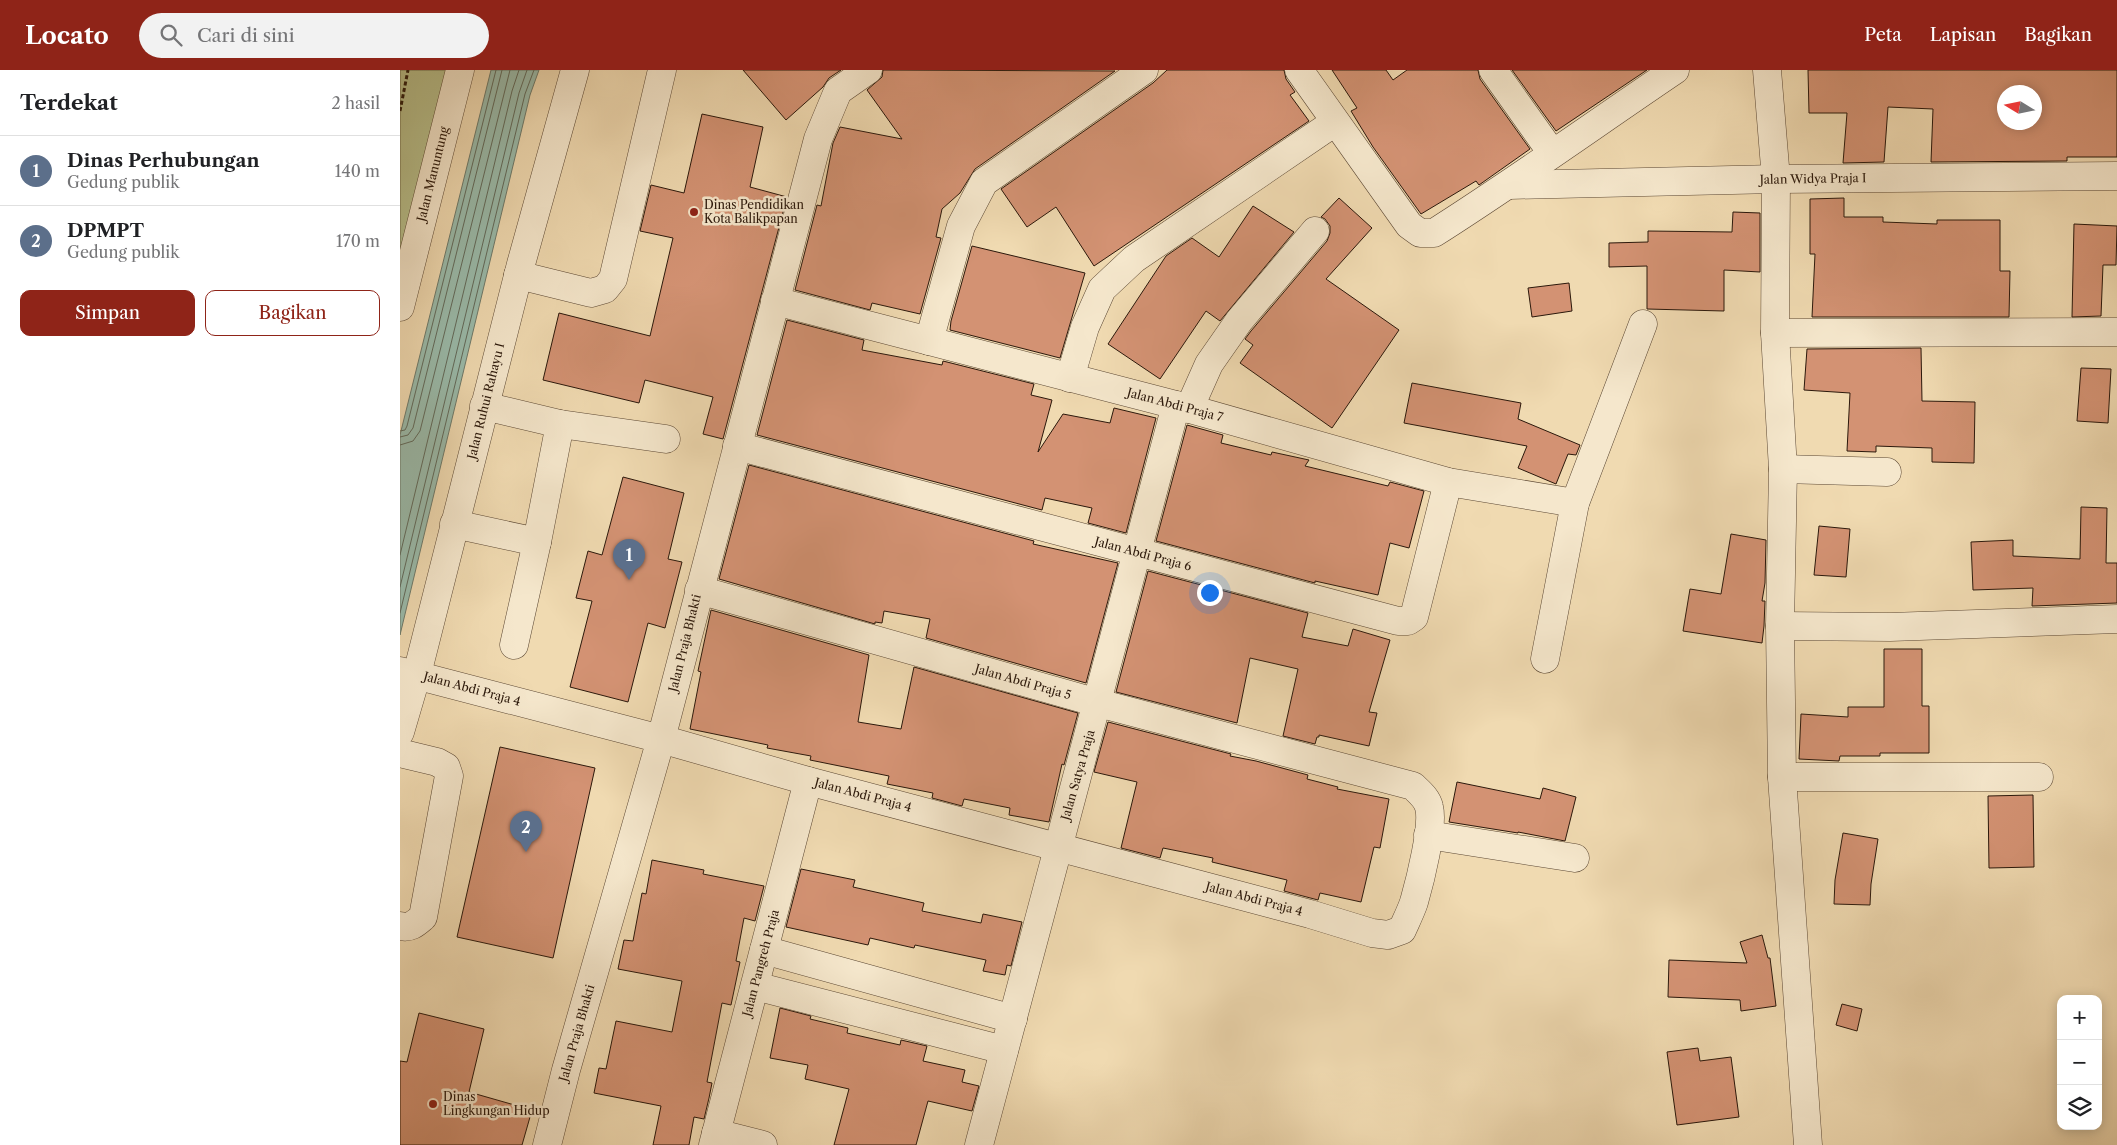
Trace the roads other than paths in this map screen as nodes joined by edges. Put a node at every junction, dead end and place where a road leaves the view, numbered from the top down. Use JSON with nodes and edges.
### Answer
{"nodes":[{"id":1,"x":460,"y":70,"type":"edge"},
{"id":2,"x":575,"y":70,"type":"edge"},
{"id":3,"x":662,"y":70,"type":"edge"},
{"id":4,"x":868,"y":70,"type":"edge"},
{"id":5,"x":1144,"y":70,"type":"edge"},
{"id":6,"x":1299,"y":70,"type":"edge"},
{"id":7,"x":1493,"y":70,"type":"edge"},
{"id":8,"x":1675,"y":70,"type":"edge"},
{"id":9,"x":1767,"y":70,"type":"edge"},
{"id":10,"x":1335,"y":122,"type":"junction"},
{"id":11,"x":1552,"y":153,"type":"junction"},
{"id":12,"x":2117,"y":176,"type":"edge"},
{"id":13,"x":1776,"y":179,"type":"junction"},
{"id":14,"x":1509,"y":185,"type":"junction"},
{"id":15,"x":1315,"y":231,"type":"dead end"},
{"id":16,"x":518,"y":275,"type":"junction"},
{"id":17,"x":775,"y":301,"type":"junction"},
{"id":18,"x":400,"y":307,"type":"edge"},
{"id":19,"x":1643,"y":324,"type":"dead end"},
{"id":20,"x":2117,"y":332,"type":"edge"},
{"id":21,"x":1775,"y":333,"type":"junction"},
{"id":22,"x":929,"y":341,"type":"junction"},
{"id":23,"x":1070,"y":378,"type":"junction"},
{"id":24,"x":484,"y":406,"type":"junction"},
{"id":25,"x":1183,"y":407,"type":"junction"},
{"id":26,"x":560,"y":424,"type":"junction"},
{"id":27,"x":666,"y":440,"type":"dead end"},
{"id":28,"x":737,"y":446,"type":"junction"},
{"id":29,"x":1783,"y":469,"type":"junction"},
{"id":30,"x":1886,"y":472,"type":"dead end"},
{"id":31,"x":1448,"y":482,"type":"junction"},
{"id":32,"x":1575,"y":503,"type":"junction"},
{"id":33,"x":454,"y":524,"type":"junction"},
{"id":34,"x":538,"y":542,"type":"junction"},
{"id":35,"x":1138,"y":552,"type":"junction"},
{"id":36,"x":699,"y":590,"type":"junction"},
{"id":37,"x":2117,"y":618,"type":"edge"},
{"id":38,"x":1780,"y":626,"type":"junction"},
{"id":39,"x":514,"y":645,"type":"dead end"},
{"id":40,"x":1545,"y":659,"type":"dead end"},
{"id":41,"x":408,"y":673,"type":"edge"},
{"id":42,"x":1098,"y":703,"type":"junction"},
{"id":43,"x":400,"y":732,"type":"edge"},
{"id":44,"x":661,"y":739,"type":"junction"},
{"id":45,"x":400,"y":753,"type":"edge"},
{"id":46,"x":1782,"y":777,"type":"junction"},
{"id":47,"x":2039,"y":777,"type":"dead end"},
{"id":48,"x":808,"y":780,"type":"junction"},
{"id":49,"x":1428,"y":834,"type":"junction"},
{"id":50,"x":1058,"y":847,"type":"junction"},
{"id":51,"x":1574,"y":858,"type":"dead end"},
{"id":52,"x":400,"y":926,"type":"edge"},
{"id":53,"x":764,"y":950,"type":"junction"},
{"id":54,"x":755,"y":986,"type":"junction"},
{"id":55,"x":1012,"y":1019,"type":"junction"},
{"id":56,"x":1004,"y":1050,"type":"junction"},
{"id":57,"x":714,"y":1139,"type":"edge"},
{"id":58,"x":547,"y":1145,"type":"edge"},
{"id":59,"x":763,"y":1145,"type":"edge"},
{"id":60,"x":979,"y":1145,"type":"edge"},
{"id":61,"x":1808,"y":1145,"type":"edge"}],
"edges":[{"from":1,"to":18,"type":"street","name":"Jalan Manuntung"},
{"from":2,"to":16,"type":"street","name":"Jalan Ruhui Rahayu I"},
{"from":3,"to":16,"type":"street"},
{"from":4,"to":17,"type":"street","name":"Jalan Praja Bhakti"},
{"from":5,"to":22,"type":"street"},
{"from":6,"to":10,"type":"street"},
{"from":7,"to":11,"type":"street"},
{"from":8,"to":11,"type":"street"},
{"from":9,"to":13,"type":"street"},
{"from":10,"to":14,"type":"street"},
{"from":10,"to":23,"type":"street"},
{"from":11,"to":14,"type":"street"},
{"from":12,"to":13,"type":"street","name":"Jalan Widya Praja I"},
{"from":13,"to":14,"type":"street","name":"Jalan Widya Praja I"},
{"from":13,"to":21,"type":"street"},
{"from":15,"to":25,"type":"street","name":"Jalan Satya Praja"},
{"from":16,"to":24,"type":"street","name":"Jalan Ruhui Rahayu I"},
{"from":17,"to":22,"type":"street","name":"Jalan Abdi Praja 7"},
{"from":17,"to":28,"type":"street","name":"Jalan Praja Bhakti"},
{"from":19,"to":32,"type":"street"},
{"from":20,"to":21,"type":"street"},
{"from":21,"to":29,"type":"street"},
{"from":22,"to":23,"type":"street","name":"Jalan Abdi Praja 7"},
{"from":23,"to":25,"type":"street","name":"Jalan Abdi Praja 7"},
{"from":24,"to":26,"type":"street"},
{"from":24,"to":33,"type":"street","name":"Jalan Ruhui Rahayu I"},
{"from":25,"to":31,"type":"street","name":"Jalan Abdi Praja 7"},
{"from":25,"to":35,"type":"street","name":"Jalan Satya Praja"},
{"from":26,"to":27,"type":"street"},
{"from":26,"to":34,"type":"street"},
{"from":28,"to":35,"type":"street","name":"Jalan Abdi Praja 6"},
{"from":28,"to":36,"type":"street","name":"Jalan Praja Bhakti"},
{"from":29,"to":30,"type":"street"},
{"from":29,"to":38,"type":"street"},
{"from":31,"to":32,"type":"street","name":"Jalan Abdi Praja 7"},
{"from":31,"to":35,"type":"street","name":"Jalan Abdi Praja 6"},
{"from":32,"to":40,"type":"street"},
{"from":33,"to":34,"type":"street"},
{"from":33,"to":41,"type":"street","name":"Jalan Ruhui Rahayu I"},
{"from":34,"to":39,"type":"street"},
{"from":35,"to":42,"type":"street","name":"Jalan Satya Praja"},
{"from":36,"to":42,"type":"street","name":"Jalan Abdi Praja 5"},
{"from":36,"to":44,"type":"street","name":"Jalan Praja Bhakti"},
{"from":37,"to":38,"type":"street"},
{"from":38,"to":46,"type":"street"},
{"from":41,"to":43,"type":"street","name":"Jalan Ruhui Rahayu I"},
{"from":41,"to":44,"type":"street","name":"Jalan Abdi Praja 4"},
{"from":42,"to":49,"type":"street","name":"Jalan Abdi Praja 5"},
{"from":42,"to":50,"type":"street","name":"Jalan Satya Praja"},
{"from":44,"to":48,"type":"street","name":"Jalan Abdi Praja 4"},
{"from":44,"to":58,"type":"street","name":"Jalan Praja Bhakti"},
{"from":45,"to":52,"type":"street"},
{"from":46,"to":47,"type":"street"},
{"from":46,"to":61,"type":"street"},
{"from":48,"to":50,"type":"street","name":"Jalan Abdi Praja 4"},
{"from":48,"to":53,"type":"street","name":"Jalan Pangreh Praja"},
{"from":49,"to":50,"type":"street","name":"Jalan Abdi Praja 4"},
{"from":49,"to":51,"type":"street"},
{"from":50,"to":55,"type":"street","name":"Jalan Satya Praja"},
{"from":53,"to":54,"type":"street","name":"Jalan Pangreh Praja"},
{"from":53,"to":55,"type":"street"},
{"from":54,"to":56,"type":"street"},
{"from":54,"to":57,"type":"street","name":"Jalan Pangreh Praja"},
{"from":55,"to":56,"type":"street","name":"Jalan Satya Praja"},
{"from":56,"to":60,"type":"street","name":"Jalan Satya Praja"},
{"from":57,"to":59,"type":"street"}]}
